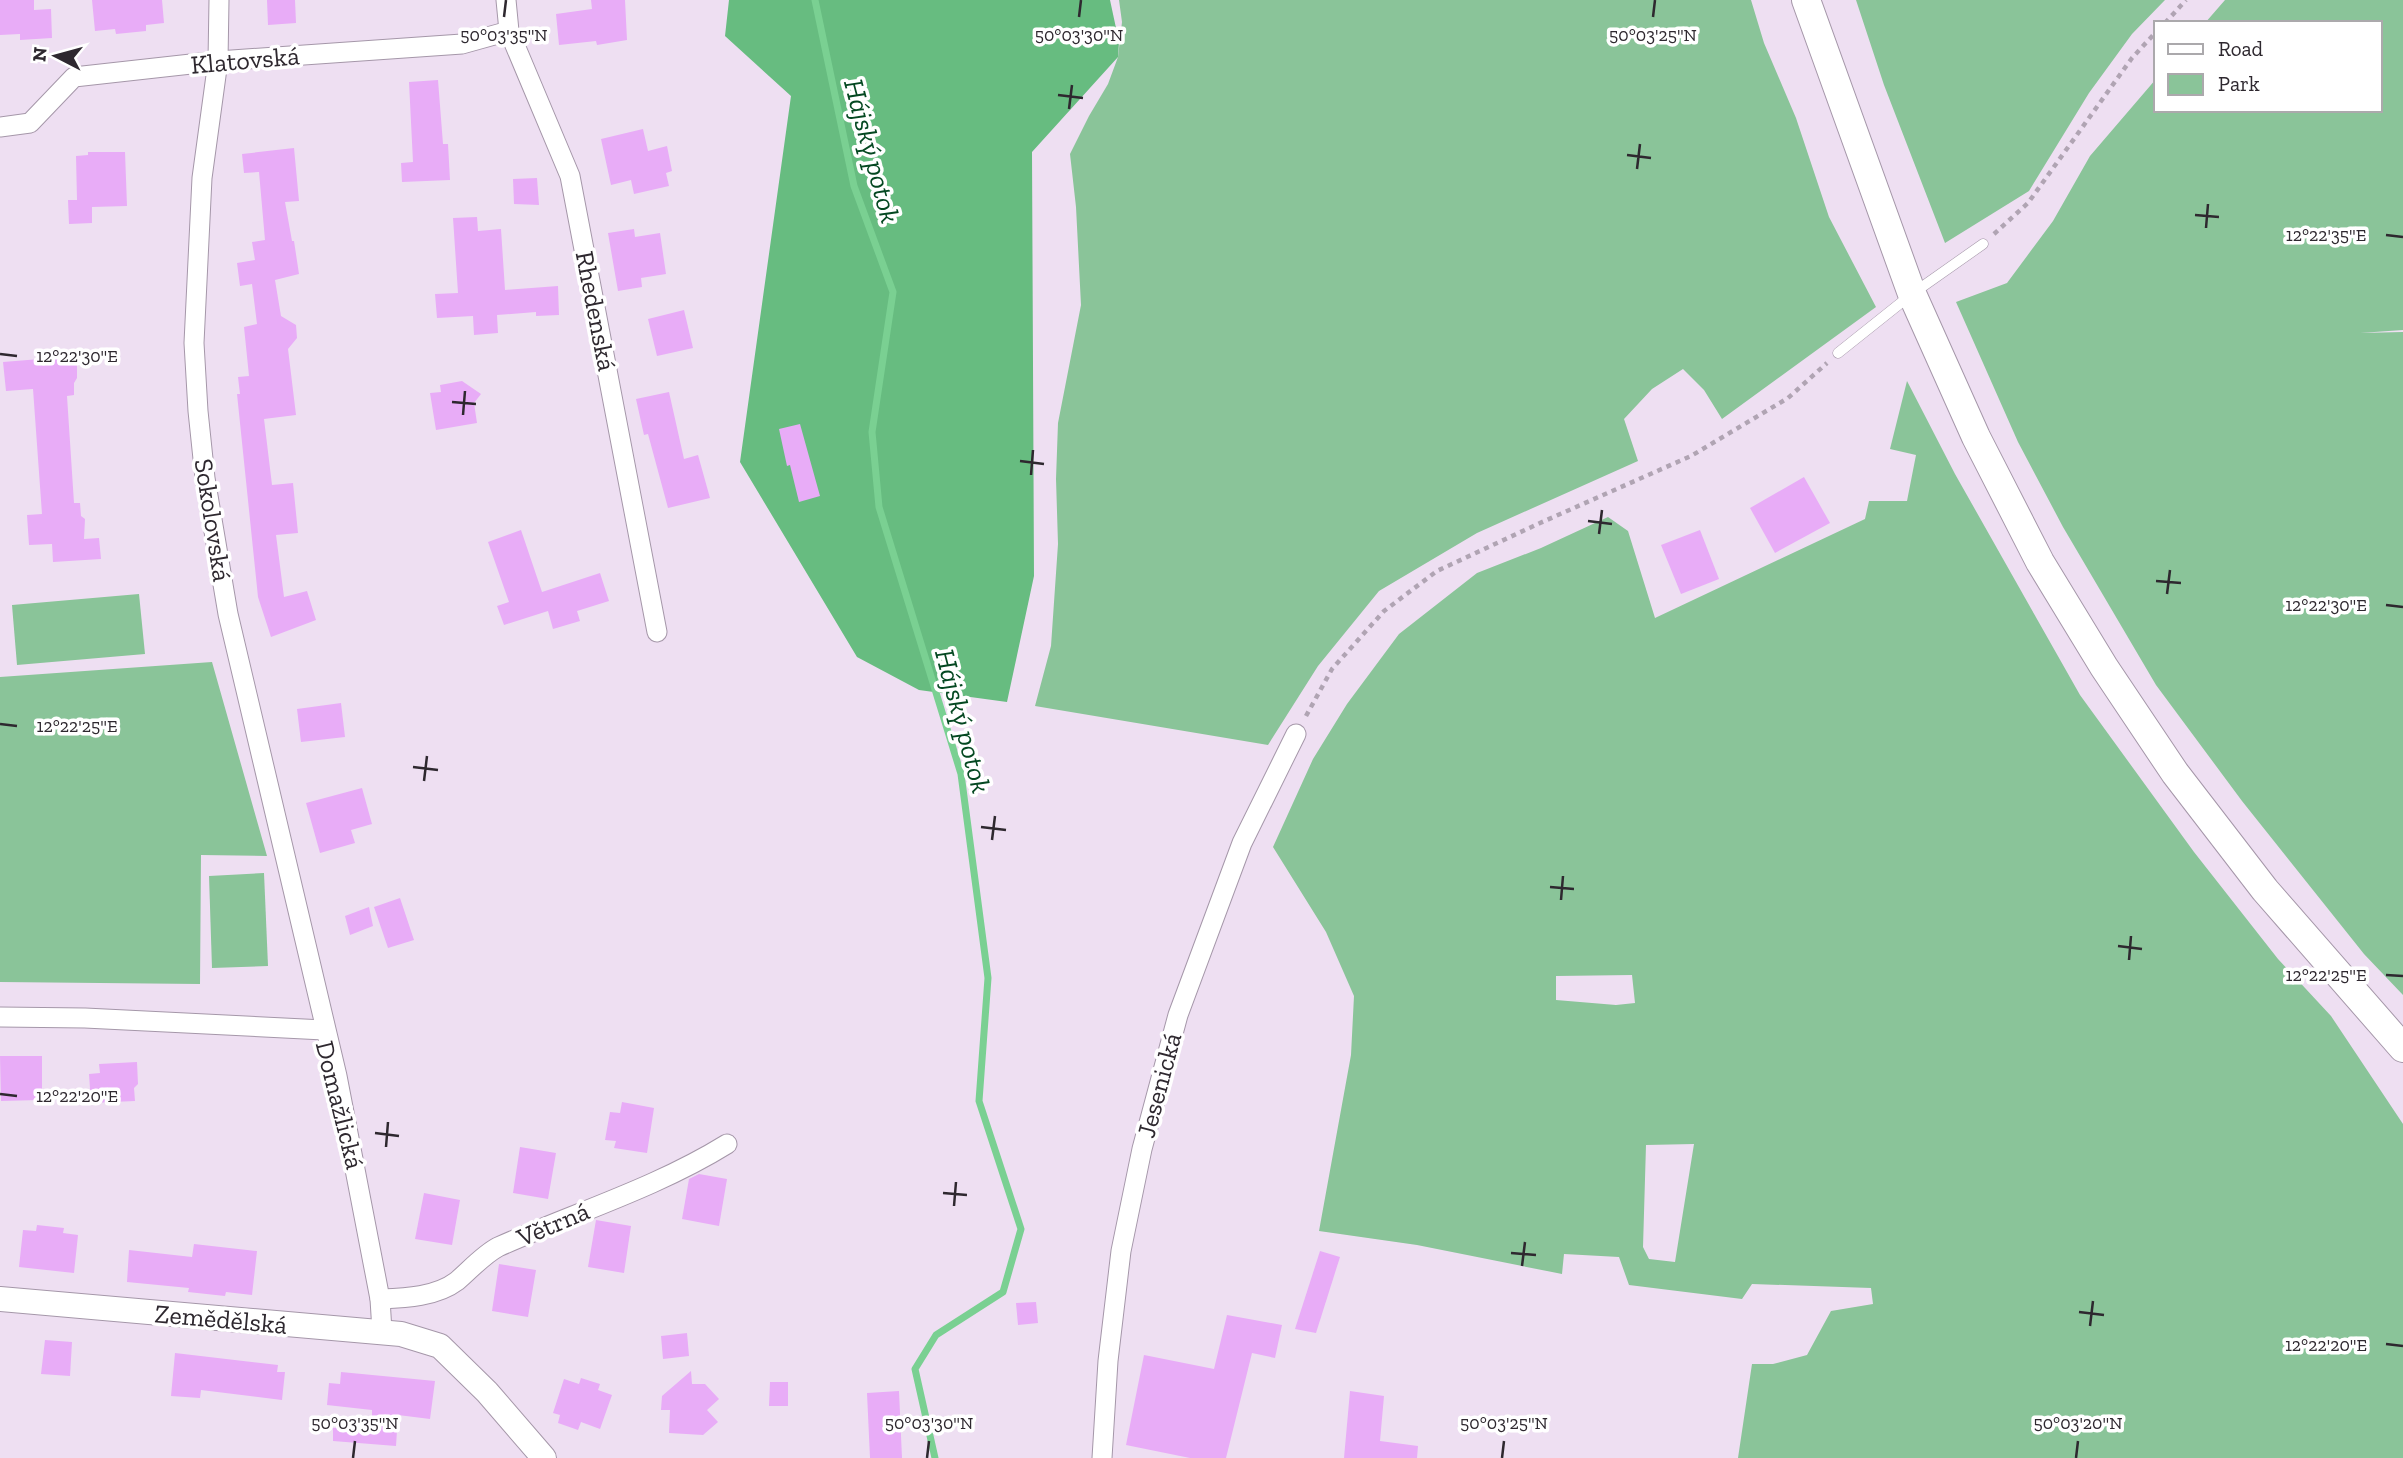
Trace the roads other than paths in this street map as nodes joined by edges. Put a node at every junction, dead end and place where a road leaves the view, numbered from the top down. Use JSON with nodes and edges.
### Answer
{"nodes":[{"id":1,"x":219,"y":0,"type":"edge"},
{"id":2,"x":506,"y":0,"type":"edge"},
{"id":3,"x":1806,"y":0,"type":"edge"},
{"id":4,"x":509,"y":31,"type":"junction"},
{"id":5,"x":218,"y":61,"type":"junction"},
{"id":6,"x":0,"y":127,"type":"edge"},
{"id":7,"x":1983,"y":244,"type":"road end"},
{"id":8,"x":1912,"y":294,"type":"junction"},
{"id":9,"x":1838,"y":353,"type":"road end"},
{"id":10,"x":657,"y":632,"type":"dead end"},
{"id":11,"x":1296,"y":734,"type":"road end"},
{"id":12,"x":0,"y":1017,"type":"edge"},
{"id":13,"x":324,"y":1030,"type":"junction"},
{"id":14,"x":2403,"y":1048,"type":"edge"},
{"id":15,"x":727,"y":1144,"type":"dead end"},
{"id":16,"x":0,"y":1299,"type":"edge"},
{"id":17,"x":380,"y":1299,"type":"junction"},
{"id":18,"x":382,"y":1331,"type":"junction"},
{"id":19,"x":544,"y":1458,"type":"edge"},
{"id":20,"x":1102,"y":1458,"type":"edge"}],
"edges":[{"from":1,"to":5,"type":"street","name":"Sokolovská"},
{"from":2,"to":4,"type":"street","name":"Rhedenská"},
{"from":3,"to":8,"type":"main road"},
{"from":4,"to":5,"type":"street","name":"Klatovská"},
{"from":4,"to":10,"type":"street","name":"Rhedenská"},
{"from":5,"to":6,"type":"street","name":"Klatovská"},
{"from":5,"to":13,"type":"street","name":"Sokolovská"},
{"from":7,"to":8,"type":"lane"},
{"from":8,"to":9,"type":"lane"},
{"from":8,"to":14,"type":"main road"},
{"from":11,"to":20,"type":"street","name":"Jesenická"},
{"from":12,"to":13,"type":"street","name":"Domažlická"},
{"from":13,"to":17,"type":"street","name":"Domažlická"},
{"from":15,"to":17,"type":"street","name":"Větrná"},
{"from":16,"to":18,"type":"street","name":"Zemědělská"},
{"from":17,"to":18,"type":"street","name":"Domažlická"},
{"from":18,"to":19,"type":"street","name":"Zemědělská"}]}
